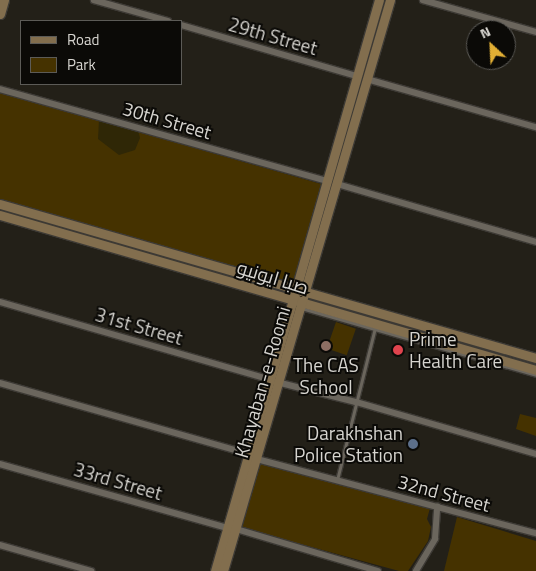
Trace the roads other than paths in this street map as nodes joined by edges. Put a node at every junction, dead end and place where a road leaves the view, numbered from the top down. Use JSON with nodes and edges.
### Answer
{"nodes":[{"id":1,"x":4,"y":0,"type":"edge"},
{"id":2,"x":94,"y":0,"type":"edge"},
{"id":3,"x":379,"y":0,"type":"edge"},
{"id":4,"x":390,"y":0,"type":"edge"},
{"id":5,"x":423,"y":0,"type":"edge"},
{"id":6,"x":0,"y":14,"type":"edge"},
{"id":7,"x":164,"y":20,"type":"edge"},
{"id":8,"x":372,"y":24,"type":"junction"},
{"id":9,"x":182,"y":25,"type":"edge"},
{"id":10,"x":382,"y":27,"type":"junction"},
{"id":11,"x":536,"y":32,"type":"edge"},
{"id":12,"x":368,"y":38,"type":"junction"},
{"id":13,"x":379,"y":40,"type":"junction"},
{"id":14,"x":357,"y":76,"type":"junction"},
{"id":15,"x":367,"y":79,"type":"junction"},
{"id":16,"x":0,"y":89,"type":"edge"},
{"id":17,"x":536,"y":127,"type":"edge"},
{"id":18,"x":327,"y":181,"type":"junction"},
{"id":19,"x":337,"y":184,"type":"junction"},
{"id":20,"x":0,"y":204,"type":"edge"},
{"id":21,"x":0,"y":215,"type":"edge"},
{"id":22,"x":536,"y":242,"type":"edge"},
{"id":23,"x":295,"y":289,"type":"junction"},
{"id":24,"x":306,"y":292,"type":"junction"},
{"id":25,"x":292,"y":299,"type":"junction"},
{"id":26,"x":0,"y":302,"type":"edge"},
{"id":27,"x":302,"y":306,"type":"junction"},
{"id":28,"x":375,"y":326,"type":"junction"},
{"id":29,"x":536,"y":358,"type":"edge"},
{"id":30,"x":536,"y":370,"type":"edge"},
{"id":31,"x":536,"y":375,"type":"edge"},
{"id":32,"x":273,"y":380,"type":"junction"},
{"id":33,"x":0,"y":383,"type":"edge"},
{"id":34,"x":356,"y":402,"type":"junction"},
{"id":35,"x":536,"y":454,"type":"edge"},
{"id":36,"x":253,"y":456,"type":"junction"},
{"id":37,"x":0,"y":464,"type":"edge"},
{"id":38,"x":337,"y":480,"type":"junction"},
{"id":39,"x":438,"y":507,"type":"junction"},
{"id":40,"x":232,"y":528,"type":"junction"},
{"id":41,"x":536,"y":533,"type":"edge"},
{"id":42,"x":0,"y":545,"type":"edge"},
{"id":43,"x":220,"y":570,"type":"edge"},
{"id":44,"x":91,"y":571,"type":"edge"},
{"id":45,"x":378,"y":571,"type":"edge"},
{"id":46,"x":416,"y":571,"type":"edge"}],
"edges":[{"from":1,"to":6,"type":"main road"},
{"from":2,"to":7,"type":"street"},
{"from":3,"to":8,"type":"main road","name":"Khayaban-e-Roomi"},
{"from":4,"to":10,"type":"main road","name":"Khayaban-e-Roomi"},
{"from":5,"to":11,"type":"street"},
{"from":8,"to":10,"type":"street"},
{"from":8,"to":12,"type":"main road","name":"Khayaban-e-Roomi"},
{"from":9,"to":14,"type":"street","name":"29th Street"},
{"from":10,"to":13,"type":"main road","name":"Khayaban-e-Roomi"},
{"from":12,"to":13,"type":"street"},
{"from":12,"to":14,"type":"main road","name":"Khayaban-e-Roomi"},
{"from":13,"to":15,"type":"main road","name":"Khayaban-e-Roomi"},
{"from":14,"to":18,"type":"main road","name":"Khayaban-e-Roomi"},
{"from":15,"to":17,"type":"street"},
{"from":15,"to":19,"type":"main road","name":"Khayaban-e-Roomi"},
{"from":16,"to":18,"type":"street","name":"30th Street"},
{"from":18,"to":23,"type":"main road","name":"Khayaban-e-Roomi"},
{"from":19,"to":22,"type":"street"},
{"from":19,"to":24,"type":"main road","name":"Khayaban-e-Roomi"},
{"from":20,"to":23,"type":"main road","name":"صبا ایونیو"},
{"from":21,"to":25,"type":"main road","name":"صبا ایونیو"},
{"from":23,"to":24,"type":"main road","name":"صبا ایونیو"},
{"from":23,"to":25,"type":"main road","name":"Khayaban-e-Roomi"},
{"from":24,"to":27,"type":"main road","name":"Khayaban-e-Roomi"},
{"from":24,"to":29,"type":"main road","name":"صبا ایونیو"},
{"from":25,"to":27,"type":"main road","name":"صبا ایونیو"},
{"from":25,"to":32,"type":"main road","name":"Khayaban-e-Roomi"},
{"from":26,"to":32,"type":"street","name":"31st Street"},
{"from":27,"to":28,"type":"main road","name":"صبا ایونیو"},
{"from":27,"to":32,"type":"main road","name":"Khayaban-e-Roomi"},
{"from":28,"to":30,"type":"main road","name":"صبا ایونیو"},
{"from":28,"to":31,"type":"lane"},
{"from":28,"to":34,"type":"lane"},
{"from":32,"to":34,"type":"street","name":"31st Street"},
{"from":32,"to":36,"type":"main road","name":"Khayaban-e-Roomi"},
{"from":33,"to":36,"type":"street","name":"32nd Street"},
{"from":34,"to":35,"type":"street","name":"31st Street"},
{"from":34,"to":38,"type":"lane"},
{"from":36,"to":38,"type":"street","name":"32nd Street"},
{"from":36,"to":40,"type":"main road","name":"Khayaban-e-Roomi"},
{"from":37,"to":40,"type":"street","name":"33rd Street"},
{"from":38,"to":39,"type":"street","name":"32nd Street"},
{"from":39,"to":41,"type":"street","name":"32nd Street"},
{"from":39,"to":46,"type":"street"},
{"from":40,"to":43,"type":"main road","name":"Khayaban-e-Roomi"},
{"from":40,"to":45,"type":"street","name":"33rd Street"},
{"from":42,"to":44,"type":"street"}]}
